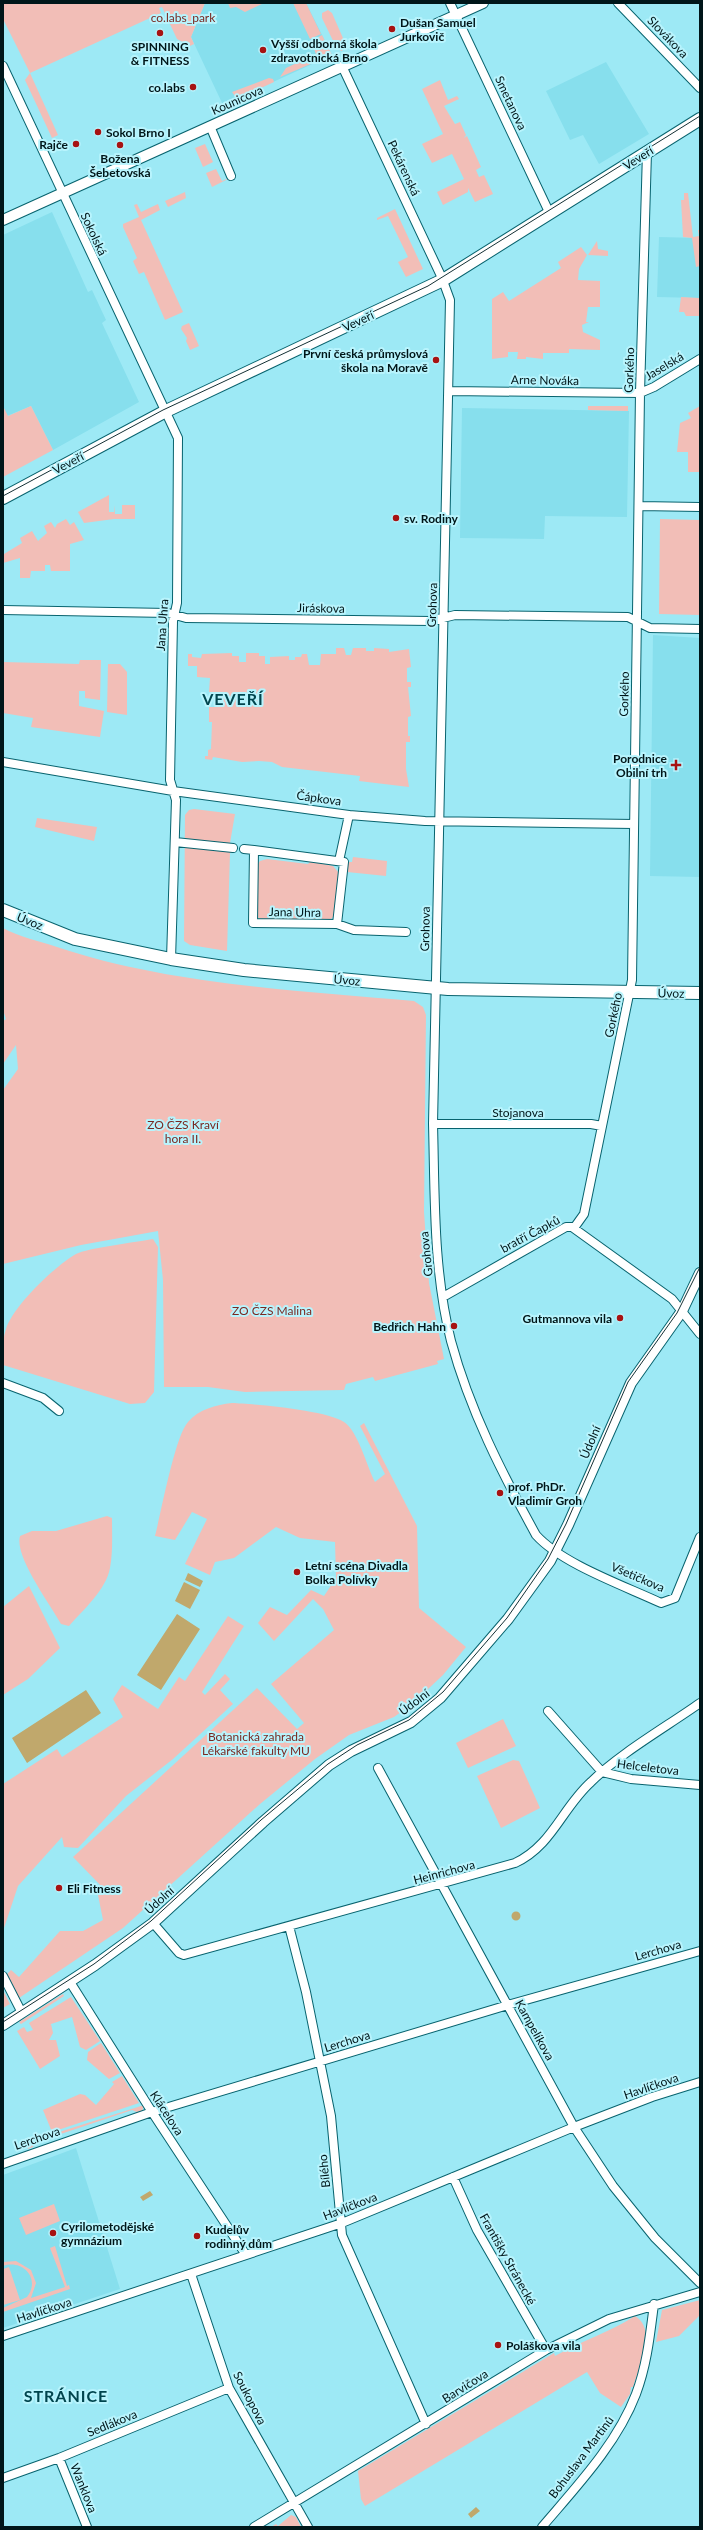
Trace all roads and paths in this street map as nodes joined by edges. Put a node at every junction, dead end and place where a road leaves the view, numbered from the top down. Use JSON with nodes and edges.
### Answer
{"nodes":[{"id":1,"x":450,"y":3,"type":"edge"},
{"id":2,"x":483,"y":3,"type":"edge"},
{"id":3,"x":618,"y":3,"type":"edge"},
{"id":4,"x":456,"y":15,"type":"junction"},
{"id":5,"x":3,"y":66,"type":"edge"},
{"id":6,"x":342,"y":66,"type":"junction"},
{"id":7,"x":700,"y":88,"type":"edge"},
{"id":8,"x":700,"y":119,"type":"edge"},
{"id":9,"x":210,"y":126,"type":"junction"},
{"id":10,"x":647,"y":152,"type":"junction"},
{"id":11,"x":231,"y":176,"type":"dead end"},
{"id":12,"x":61,"y":193,"type":"junction"},
{"id":13,"x":550,"y":214,"type":"junction"},
{"id":14,"x":3,"y":220,"type":"edge"},
{"id":15,"x":443,"y":280,"type":"junction"},
{"id":16,"x":700,"y":359,"type":"edge"},
{"id":17,"x":449,"y":391,"type":"junction"},
{"id":18,"x":640,"y":393,"type":"junction"},
{"id":19,"x":164,"y":412,"type":"junction"},
{"id":20,"x":3,"y":498,"type":"edge"},
{"id":21,"x":639,"y":506,"type":"junction"},
{"id":22,"x":700,"y":507,"type":"edge"},
{"id":23,"x":3,"y":610,"type":"edge"},
{"id":24,"x":174,"y":615,"type":"junction"},
{"id":25,"x":443,"y":618,"type":"junction"},
{"id":26,"x":637,"y":622,"type":"junction"},
{"id":27,"x":700,"y":629,"type":"edge"},
{"id":28,"x":3,"y":762,"type":"edge"},
{"id":29,"x":173,"y":791,"type":"junction"},
{"id":30,"x":349,"y":815,"type":"junction"},
{"id":31,"x":440,"y":821,"type":"junction"},
{"id":32,"x":634,"y":824,"type":"junction"},
{"id":33,"x":175,"y":842,"type":"junction"},
{"id":34,"x":233,"y":848,"type":"dead end"},
{"id":35,"x":244,"y":849,"type":"dead end"},
{"id":36,"x":254,"y":850,"type":"junction"},
{"id":37,"x":339,"y":861,"type":"junction"},
{"id":38,"x":3,"y":910,"type":"edge"},
{"id":39,"x":337,"y":924,"type":"junction"},
{"id":40,"x":406,"y":932,"type":"dead end"},
{"id":41,"x":171,"y":959,"type":"junction"},
{"id":42,"x":436,"y":988,"type":"junction"},
{"id":43,"x":630,"y":992,"type":"junction"},
{"id":44,"x":700,"y":993,"type":"edge"},
{"id":45,"x":433,"y":1124,"type":"junction"},
{"id":46,"x":602,"y":1126,"type":"junction"},
{"id":47,"x":574,"y":1228,"type":"junction"},
{"id":48,"x":700,"y":1273,"type":"edge"},
{"id":49,"x":442,"y":1297,"type":"junction"},
{"id":50,"x":682,"y":1311,"type":"junction"},
{"id":51,"x":700,"y":1334,"type":"edge"},
{"id":52,"x":3,"y":1383,"type":"edge"},
{"id":53,"x":59,"y":1411,"type":"dead end"},
{"id":54,"x":700,"y":1537,"type":"edge"},
{"id":55,"x":555,"y":1551,"type":"junction"},
{"id":56,"x":700,"y":1704,"type":"edge"},
{"id":57,"x":548,"y":1711,"type":"dead end"},
{"id":58,"x":378,"y":1768,"type":"dead end"},
{"id":59,"x":602,"y":1772,"type":"junction"},
{"id":60,"x":700,"y":1785,"type":"edge"},
{"id":61,"x":441,"y":1885,"type":"junction"},
{"id":62,"x":153,"y":1923,"type":"junction"},
{"id":63,"x":289,"y":1926,"type":"junction"},
{"id":64,"x":700,"y":1951,"type":"edge"},
{"id":65,"x":3,"y":1976,"type":"edge"},
{"id":66,"x":70,"y":1982,"type":"junction"},
{"id":67,"x":508,"y":2005,"type":"junction"},
{"id":68,"x":22,"y":2013,"type":"junction"},
{"id":69,"x":3,"y":2025,"type":"edge"},
{"id":70,"x":321,"y":2061,"type":"junction"},
{"id":71,"x":700,"y":2082,"type":"edge"},
{"id":72,"x":152,"y":2112,"type":"junction"},
{"id":73,"x":574,"y":2127,"type":"junction"},
{"id":74,"x":3,"y":2164,"type":"edge"},
{"id":75,"x":453,"y":2177,"type":"junction"},
{"id":76,"x":342,"y":2223,"type":"junction"},
{"id":77,"x":246,"y":2255,"type":"junction"},
{"id":78,"x":191,"y":2274,"type":"junction"},
{"id":79,"x":700,"y":2283,"type":"edge"},
{"id":80,"x":700,"y":2292,"type":"edge"},
{"id":81,"x":654,"y":2304,"type":"junction"},
{"id":82,"x":3,"y":2336,"type":"edge"},
{"id":83,"x":546,"y":2350,"type":"junction"},
{"id":84,"x":229,"y":2388,"type":"junction"},
{"id":85,"x":426,"y":2424,"type":"junction"},
{"id":86,"x":59,"y":2458,"type":"junction"},
{"id":87,"x":3,"y":2478,"type":"edge"},
{"id":88,"x":296,"y":2503,"type":"junction"},
{"id":89,"x":87,"y":2527,"type":"edge"},
{"id":90,"x":254,"y":2527,"type":"edge"},
{"id":91,"x":308,"y":2527,"type":"edge"},
{"id":92,"x":542,"y":2527,"type":"edge"}],
"edges":[{"from":1,"to":4,"type":"street","name":"Smetanova"},
{"from":2,"to":4,"type":"street","name":"Kounicova"},
{"from":3,"to":7,"type":"street","name":"Slovákova"},
{"from":4,"to":6,"type":"street","name":"Kounicova"},
{"from":4,"to":13,"type":"street","name":"Smetanova"},
{"from":5,"to":12,"type":"street","name":"Sokolská"},
{"from":6,"to":9,"type":"street","name":"Kounicova"},
{"from":6,"to":15,"type":"street","name":"Pekárenská"},
{"from":8,"to":10,"type":"main road","name":"Veveří"},
{"from":9,"to":11,"type":"street"},
{"from":9,"to":12,"type":"street","name":"Kounicova"},
{"from":10,"to":13,"type":"main road","name":"Veveří"},
{"from":10,"to":18,"type":"street","name":"Gorkého"},
{"from":12,"to":14,"type":"street","name":"Kounicova"},
{"from":12,"to":19,"type":"street","name":"Sokolská"},
{"from":13,"to":15,"type":"main road","name":"Veveří"},
{"from":15,"to":17,"type":"street","name":"Grohova"},
{"from":15,"to":19,"type":"main road","name":"Veveří"},
{"from":16,"to":18,"type":"street","name":"Jaselská"},
{"from":17,"to":18,"type":"street","name":"Arne Nováka"},
{"from":17,"to":25,"type":"street","name":"Grohova"},
{"from":18,"to":21,"type":"street","name":"Gorkého"},
{"from":19,"to":20,"type":"main road","name":"Veveří"},
{"from":19,"to":24,"type":"street","name":"Jana Uhra"},
{"from":21,"to":22,"type":"street"},
{"from":21,"to":26,"type":"street","name":"Gorkého"},
{"from":23,"to":24,"type":"street","name":"Jiráskova"},
{"from":24,"to":25,"type":"street","name":"Jiráskova"},
{"from":24,"to":29,"type":"street","name":"Jana Uhra"},
{"from":25,"to":26,"type":"street","name":"Jiráskova"},
{"from":25,"to":31,"type":"street","name":"Grohova"},
{"from":26,"to":27,"type":"street","name":"Jiráskova"},
{"from":26,"to":32,"type":"street","name":"Gorkého"},
{"from":28,"to":29,"type":"street","name":"Čápkova"},
{"from":29,"to":30,"type":"street","name":"Čápkova"},
{"from":29,"to":33,"type":"street","name":"Jana Uhra"},
{"from":30,"to":31,"type":"street","name":"Čápkova"},
{"from":30,"to":37,"type":"street","name":"Jana Uhra"},
{"from":31,"to":32,"type":"street","name":"Čápkova"},
{"from":31,"to":42,"type":"street","name":"Grohova"},
{"from":32,"to":43,"type":"street","name":"Gorkého"},
{"from":33,"to":34,"type":"street"},
{"from":33,"to":41,"type":"street","name":"Jana Uhra"},
{"from":35,"to":36,"type":"street"},
{"from":36,"to":37,"type":"street"},
{"from":36,"to":39,"type":"street","name":"Jana Uhra"},
{"from":37,"to":39,"type":"street","name":"Jana Uhra"},
{"from":38,"to":41,"type":"main road","name":"Úvoz"},
{"from":39,"to":40,"type":"street","name":"Jana Uhra"},
{"from":41,"to":42,"type":"main road","name":"Úvoz"},
{"from":42,"to":43,"type":"main road","name":"Úvoz"},
{"from":42,"to":45,"type":"street","name":"Grohova"},
{"from":43,"to":44,"type":"main road","name":"Úvoz"},
{"from":43,"to":46,"type":"street","name":"Gorkého"},
{"from":45,"to":46,"type":"street","name":"Stojanova"},
{"from":45,"to":49,"type":"street","name":"Grohova"},
{"from":46,"to":47,"type":"street","name":"Gorkého"},
{"from":47,"to":49,"type":"street","name":"bratří Čapků"},
{"from":47,"to":50,"type":"street","name":"bratří Čapků"},
{"from":48,"to":50,"type":"street","name":"Údolní"},
{"from":49,"to":55,"type":"street","name":"Grohova"},
{"from":50,"to":51,"type":"street","name":"bratří Čapků"},
{"from":50,"to":55,"type":"street","name":"Údolní"},
{"from":52,"to":53,"type":"street"},
{"from":54,"to":55,"type":"street","name":"Všetičkova"},
{"from":55,"to":62,"type":"street","name":"Údolní"},
{"from":56,"to":59,"type":"street","name":"Heinrichova"},
{"from":57,"to":59,"type":"street","name":"Helceletova"},
{"from":58,"to":61,"type":"street","name":"Kampelíkova"},
{"from":59,"to":60,"type":"street","name":"Helceletova"},
{"from":59,"to":61,"type":"street","name":"Heinrichova"},
{"from":61,"to":63,"type":"street","name":"Heinrichova"},
{"from":61,"to":67,"type":"street","name":"Kampelíkova"},
{"from":62,"to":63,"type":"street","name":"Heinrichova"},
{"from":62,"to":66,"type":"street","name":"Údolní"},
{"from":63,"to":70,"type":"street","name":"Bílého"},
{"from":64,"to":67,"type":"street","name":"Lerchova"},
{"from":65,"to":68,"type":"street"},
{"from":66,"to":68,"type":"street","name":"Údolní"},
{"from":66,"to":72,"type":"street","name":"Klácelova"},
{"from":67,"to":70,"type":"street","name":"Lerchova"},
{"from":67,"to":73,"type":"street","name":"Kampelíkova"},
{"from":68,"to":69,"type":"street","name":"Údolní"},
{"from":70,"to":72,"type":"street","name":"Lerchova"},
{"from":70,"to":76,"type":"street","name":"Bílého"},
{"from":71,"to":73,"type":"street","name":"Havlíčkova"},
{"from":72,"to":74,"type":"street","name":"Lerchova"},
{"from":72,"to":77,"type":"street","name":"Klácelova"},
{"from":73,"to":75,"type":"street","name":"Havlíčkova"},
{"from":73,"to":79,"type":"street","name":"Kampelíkova"},
{"from":75,"to":76,"type":"street","name":"Havlíčkova"},
{"from":75,"to":83,"type":"street","name":"Františky Stránecké"},
{"from":76,"to":77,"type":"street","name":"Havlíčkova"},
{"from":76,"to":85,"type":"street","name":"Bílého"},
{"from":77,"to":78,"type":"street","name":"Havlíčkova"},
{"from":78,"to":82,"type":"street","name":"Havlíčkova"},
{"from":78,"to":84,"type":"street","name":"Soukopova"},
{"from":80,"to":81,"type":"street","name":"Barvičova"},
{"from":81,"to":83,"type":"street","name":"Barvičova"},
{"from":81,"to":92,"type":"street","name":"Bohuslava Martinů"},
{"from":83,"to":85,"type":"street","name":"Barvičova"},
{"from":84,"to":86,"type":"street","name":"Sedlákova"},
{"from":84,"to":88,"type":"street","name":"Soukopova"},
{"from":85,"to":88,"type":"street","name":"Barvičova"},
{"from":86,"to":87,"type":"street","name":"Sedlákova"},
{"from":86,"to":89,"type":"street","name":"Wanklova"},
{"from":88,"to":90,"type":"street","name":"Barvičova"},
{"from":88,"to":91,"type":"street","name":"Soukopova"}]}
